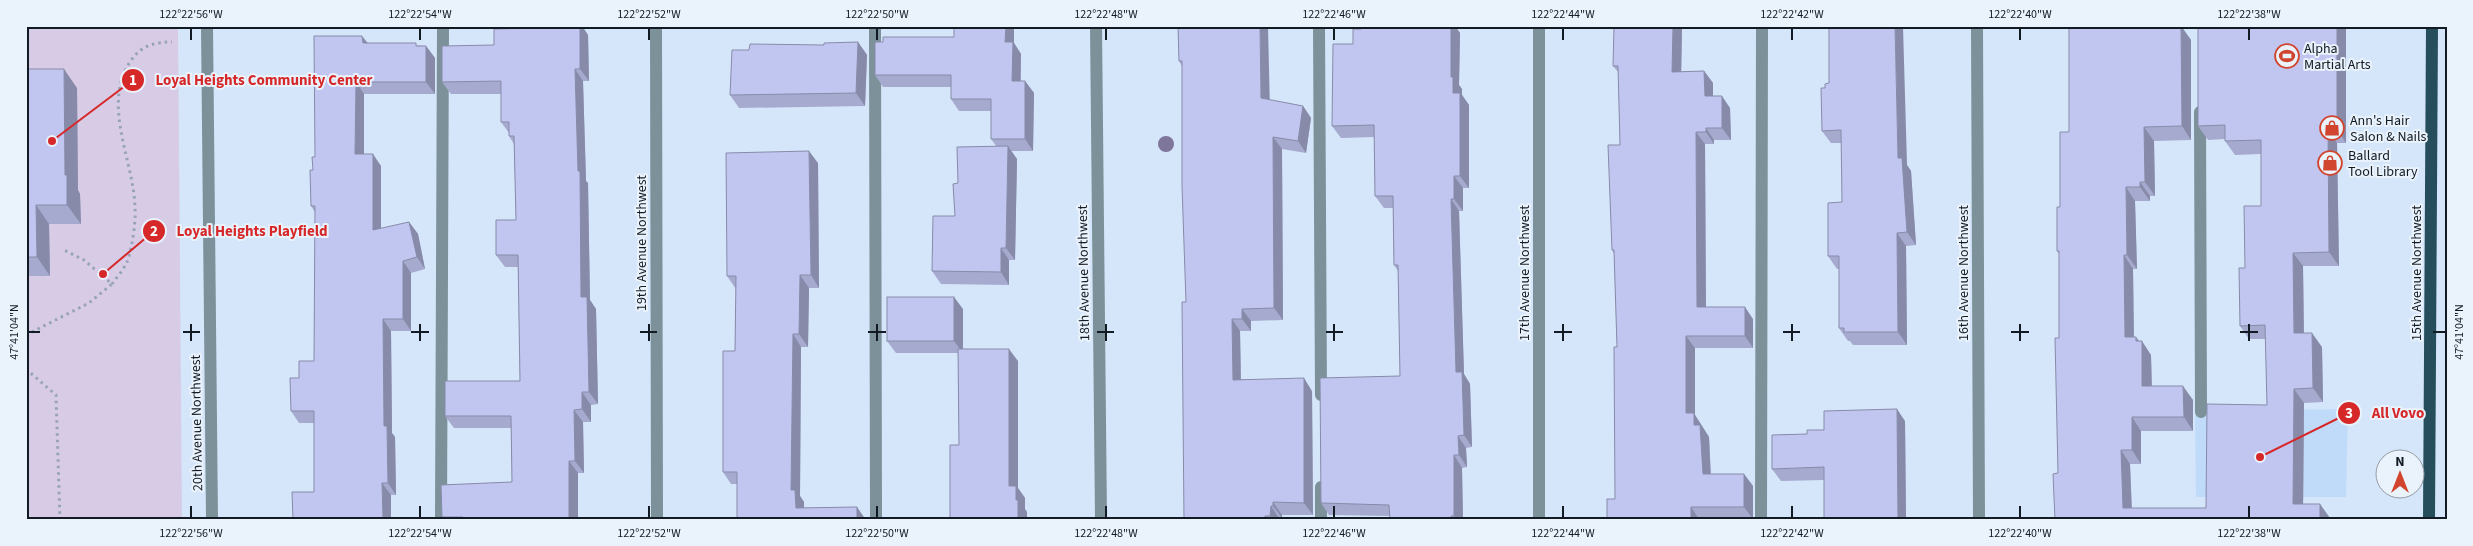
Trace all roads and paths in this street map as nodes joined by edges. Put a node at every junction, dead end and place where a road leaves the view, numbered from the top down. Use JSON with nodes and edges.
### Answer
{"nodes":[{"id":1,"x":207,"y":26,"type":"edge"},
{"id":2,"x":443,"y":26,"type":"edge"},
{"id":3,"x":656,"y":26,"type":"edge"},
{"id":4,"x":874,"y":26,"type":"edge"},
{"id":5,"x":1096,"y":26,"type":"edge"},
{"id":6,"x":1319,"y":26,"type":"edge"},
{"id":7,"x":1539,"y":26,"type":"edge"},
{"id":8,"x":1762,"y":26,"type":"edge"},
{"id":9,"x":1977,"y":26,"type":"edge"},
{"id":10,"x":2432,"y":26,"type":"edge"},
{"id":11,"x":172,"y":42,"type":"dead end"},
{"id":12,"x":2200,"y":96,"type":"edge"},
{"id":13,"x":62,"y":248,"type":"dead end"},
{"id":14,"x":112,"y":284,"type":"junction"},
{"id":15,"x":26,"y":335,"type":"edge"},
{"id":16,"x":26,"y":370,"type":"edge"},
{"id":17,"x":1321,"y":411,"type":"edge"},
{"id":18,"x":2201,"y":412,"type":"dead end"},
{"id":19,"x":1321,"y":470,"type":"edge"},
{"id":20,"x":60,"y":520,"type":"edge"},
{"id":21,"x":212,"y":520,"type":"edge"},
{"id":22,"x":441,"y":520,"type":"edge"},
{"id":23,"x":657,"y":520,"type":"edge"},
{"id":24,"x":876,"y":520,"type":"edge"},
{"id":25,"x":1101,"y":520,"type":"edge"},
{"id":26,"x":1321,"y":520,"type":"edge"},
{"id":27,"x":1539,"y":520,"type":"edge"},
{"id":28,"x":1761,"y":520,"type":"edge"},
{"id":29,"x":1979,"y":520,"type":"edge"},
{"id":30,"x":2430,"y":520,"type":"edge"}],
"edges":[{"from":1,"to":21,"type":"street","name":"20th Avenue Northwest"},
{"from":2,"to":22,"type":"street"},
{"from":3,"to":23,"type":"street","name":"19th Avenue Northwest"},
{"from":4,"to":24,"type":"street"},
{"from":5,"to":25,"type":"street","name":"18th Avenue Northwest"},
{"from":6,"to":17,"type":"street"},
{"from":7,"to":27,"type":"street","name":"17th Avenue Northwest"},
{"from":8,"to":28,"type":"street"},
{"from":9,"to":29,"type":"street","name":"16th Avenue Northwest"},
{"from":10,"to":30,"type":"main road","name":"15th Avenue Northwest"},
{"from":11,"to":14,"type":"path"},
{"from":12,"to":18,"type":"street"},
{"from":13,"to":14,"type":"path"},
{"from":14,"to":15,"type":"path"},
{"from":16,"to":20,"type":"path"},
{"from":19,"to":26,"type":"street"}]}
